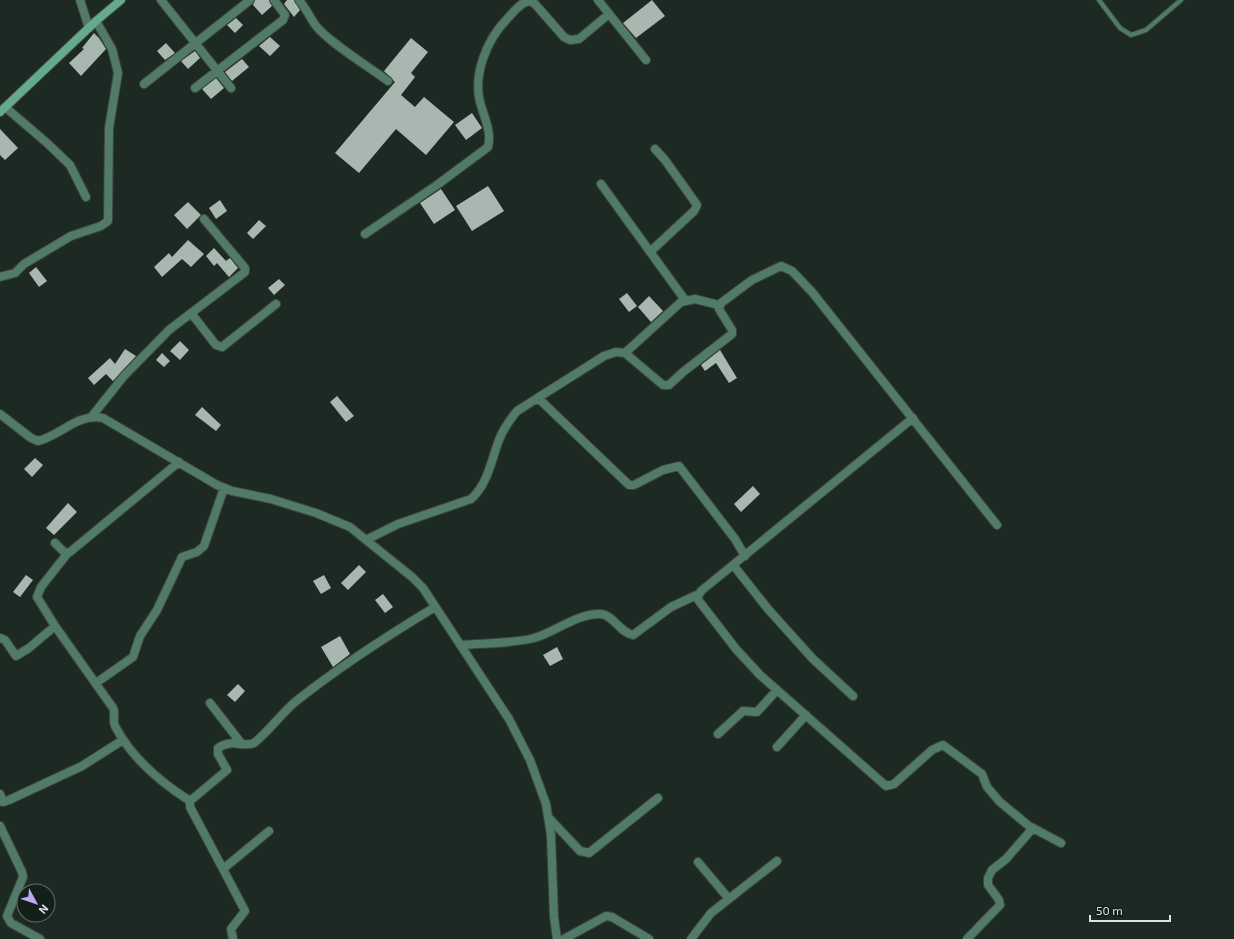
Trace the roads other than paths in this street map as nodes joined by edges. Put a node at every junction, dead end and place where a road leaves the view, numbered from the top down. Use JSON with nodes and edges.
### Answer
{"nodes":[{"id":1,"x":80,"y":0,"type":"edge"},
{"id":2,"x":121,"y":0,"type":"edge"},
{"id":3,"x":161,"y":0,"type":"edge"},
{"id":4,"x":250,"y":0,"type":"edge"},
{"id":5,"x":274,"y":0,"type":"edge"},
{"id":6,"x":299,"y":0,"type":"edge"},
{"id":7,"x":598,"y":0,"type":"edge"},
{"id":8,"x":1100,"y":0,"type":"edge"},
{"id":9,"x":1181,"y":0,"type":"edge"},
{"id":10,"x":609,"y":14,"type":"junction"},
{"id":11,"x":96,"y":21,"type":"junction"},
{"id":12,"x":89,"y":28,"type":"junction"},
{"id":13,"x":196,"y":44,"type":"junction"},
{"id":14,"x":646,"y":60,"type":"dead end"},
{"id":15,"x":217,"y":71,"type":"junction"},
{"id":16,"x":388,"y":81,"type":"dead end"},
{"id":17,"x":144,"y":84,"type":"dead end"},
{"id":18,"x":195,"y":88,"type":"dead end"},
{"id":19,"x":231,"y":88,"type":"dead end"},
{"id":20,"x":2,"y":109,"type":"edge"},
{"id":21,"x":655,"y":149,"type":"dead end"},
{"id":22,"x":601,"y":184,"type":"dead end"},
{"id":23,"x":86,"y":197,"type":"dead end"},
{"id":24,"x":204,"y":219,"type":"dead end"},
{"id":25,"x":365,"y":234,"type":"dead end"},
{"id":26,"x":650,"y":252,"type":"junction"},
{"id":27,"x":0,"y":277,"type":"edge"},
{"id":28,"x":685,"y":300,"type":"junction"},
{"id":29,"x":276,"y":304,"type":"dead end"},
{"id":30,"x":719,"y":305,"type":"junction"},
{"id":31,"x":191,"y":314,"type":"junction"},
{"id":32,"x":625,"y":353,"type":"junction"},
{"id":33,"x":538,"y":398,"type":"junction"},
{"id":34,"x":0,"y":414,"type":"edge"},
{"id":35,"x":92,"y":416,"type":"junction"},
{"id":36,"x":913,"y":418,"type":"junction"},
{"id":37,"x":179,"y":462,"type":"junction"},
{"id":38,"x":224,"y":488,"type":"junction"},
{"id":39,"x":997,"y":525,"type":"dead end"},
{"id":40,"x":366,"y":540,"type":"junction"},
{"id":41,"x":54,"y":543,"type":"dead end"},
{"id":42,"x":67,"y":554,"type":"junction"},
{"id":43,"x":745,"y":556,"type":"junction"},
{"id":44,"x":734,"y":566,"type":"junction"},
{"id":45,"x":699,"y":594,"type":"junction"},
{"id":46,"x":435,"y":606,"type":"junction"},
{"id":47,"x":55,"y":626,"type":"junction"},
{"id":48,"x":0,"y":638,"type":"edge"},
{"id":49,"x":461,"y":645,"type":"junction"},
{"id":50,"x":96,"y":683,"type":"junction"},
{"id":51,"x":777,"y":690,"type":"junction"},
{"id":52,"x":853,"y":696,"type":"dead end"},
{"id":53,"x":210,"y":703,"type":"dead end"},
{"id":54,"x":806,"y":715,"type":"junction"},
{"id":55,"x":718,"y":734,"type":"dead end"},
{"id":56,"x":123,"y":740,"type":"junction"},
{"id":57,"x":241,"y":743,"type":"junction"},
{"id":58,"x":777,"y":747,"type":"dead end"},
{"id":59,"x":658,"y":798,"type":"dead end"},
{"id":60,"x":1,"y":800,"type":"edge"},
{"id":61,"x":190,"y":802,"type":"junction"},
{"id":62,"x":548,"y":816,"type":"junction"},
{"id":63,"x":0,"y":826,"type":"edge"},
{"id":64,"x":1033,"y":828,"type":"junction"},
{"id":65,"x":269,"y":831,"type":"dead end"},
{"id":66,"x":1061,"y":843,"type":"dead end"},
{"id":67,"x":776,"y":861,"type":"dead end"},
{"id":68,"x":698,"y":862,"type":"dead end"},
{"id":69,"x":223,"y":869,"type":"junction"},
{"id":70,"x":729,"y":899,"type":"junction"},
{"id":71,"x":40,"y":939,"type":"edge"},
{"id":72,"x":232,"y":939,"type":"edge"},
{"id":73,"x":557,"y":939,"type":"edge"},
{"id":74,"x":564,"y":939,"type":"edge"},
{"id":75,"x":649,"y":939,"type":"edge"},
{"id":76,"x":691,"y":939,"type":"edge"},
{"id":77,"x":967,"y":939,"type":"edge"}],
"edges":[{"from":1,"to":12,"type":"street"},
{"from":2,"to":11,"type":"main road"},
{"from":3,"to":13,"type":"street"},
{"from":4,"to":13,"type":"street"},
{"from":5,"to":15,"type":"street"},
{"from":6,"to":16,"type":"street"},
{"from":7,"to":10,"type":"street"},
{"from":8,"to":9,"type":"lane"},
{"from":10,"to":14,"type":"street"},
{"from":10,"to":25,"type":"street"},
{"from":11,"to":12,"type":"main road"},
{"from":11,"to":27,"type":"street"},
{"from":12,"to":20,"type":"main road"},
{"from":13,"to":15,"type":"street"},
{"from":13,"to":17,"type":"street"},
{"from":15,"to":18,"type":"street"},
{"from":15,"to":19,"type":"street"},
{"from":20,"to":23,"type":"street"},
{"from":21,"to":26,"type":"street"},
{"from":22,"to":26,"type":"street"},
{"from":24,"to":31,"type":"street"},
{"from":26,"to":28,"type":"street"},
{"from":28,"to":30,"type":"street"},
{"from":28,"to":32,"type":"street"},
{"from":29,"to":31,"type":"street"},
{"from":30,"to":32,"type":"street"},
{"from":30,"to":36,"type":"street"},
{"from":31,"to":35,"type":"street"},
{"from":32,"to":33,"type":"street"},
{"from":33,"to":40,"type":"street"},
{"from":33,"to":43,"type":"street"},
{"from":34,"to":35,"type":"street"},
{"from":35,"to":37,"type":"street"},
{"from":36,"to":39,"type":"street"},
{"from":36,"to":43,"type":"street"},
{"from":37,"to":38,"type":"street"},
{"from":37,"to":42,"type":"street"},
{"from":38,"to":40,"type":"street"},
{"from":38,"to":50,"type":"street"},
{"from":40,"to":46,"type":"street"},
{"from":41,"to":42,"type":"street"},
{"from":42,"to":47,"type":"street"},
{"from":43,"to":44,"type":"street"},
{"from":44,"to":45,"type":"street"},
{"from":44,"to":52,"type":"street"},
{"from":45,"to":49,"type":"street"},
{"from":45,"to":51,"type":"street"},
{"from":46,"to":49,"type":"street"},
{"from":46,"to":57,"type":"street"},
{"from":47,"to":48,"type":"street"},
{"from":47,"to":50,"type":"street"},
{"from":49,"to":62,"type":"street"},
{"from":50,"to":56,"type":"street"},
{"from":51,"to":54,"type":"street"},
{"from":51,"to":55,"type":"street"},
{"from":53,"to":57,"type":"street"},
{"from":54,"to":58,"type":"street"},
{"from":54,"to":64,"type":"street"},
{"from":56,"to":60,"type":"street"},
{"from":56,"to":61,"type":"street"},
{"from":57,"to":61,"type":"street"},
{"from":59,"to":62,"type":"street"},
{"from":61,"to":69,"type":"street"},
{"from":62,"to":73,"type":"street"},
{"from":63,"to":71,"type":"street"},
{"from":64,"to":66,"type":"street"},
{"from":64,"to":77,"type":"street"},
{"from":65,"to":69,"type":"street"},
{"from":67,"to":70,"type":"street"},
{"from":68,"to":70,"type":"street"},
{"from":69,"to":72,"type":"street"},
{"from":70,"to":76,"type":"street"},
{"from":74,"to":75,"type":"street"}]}
